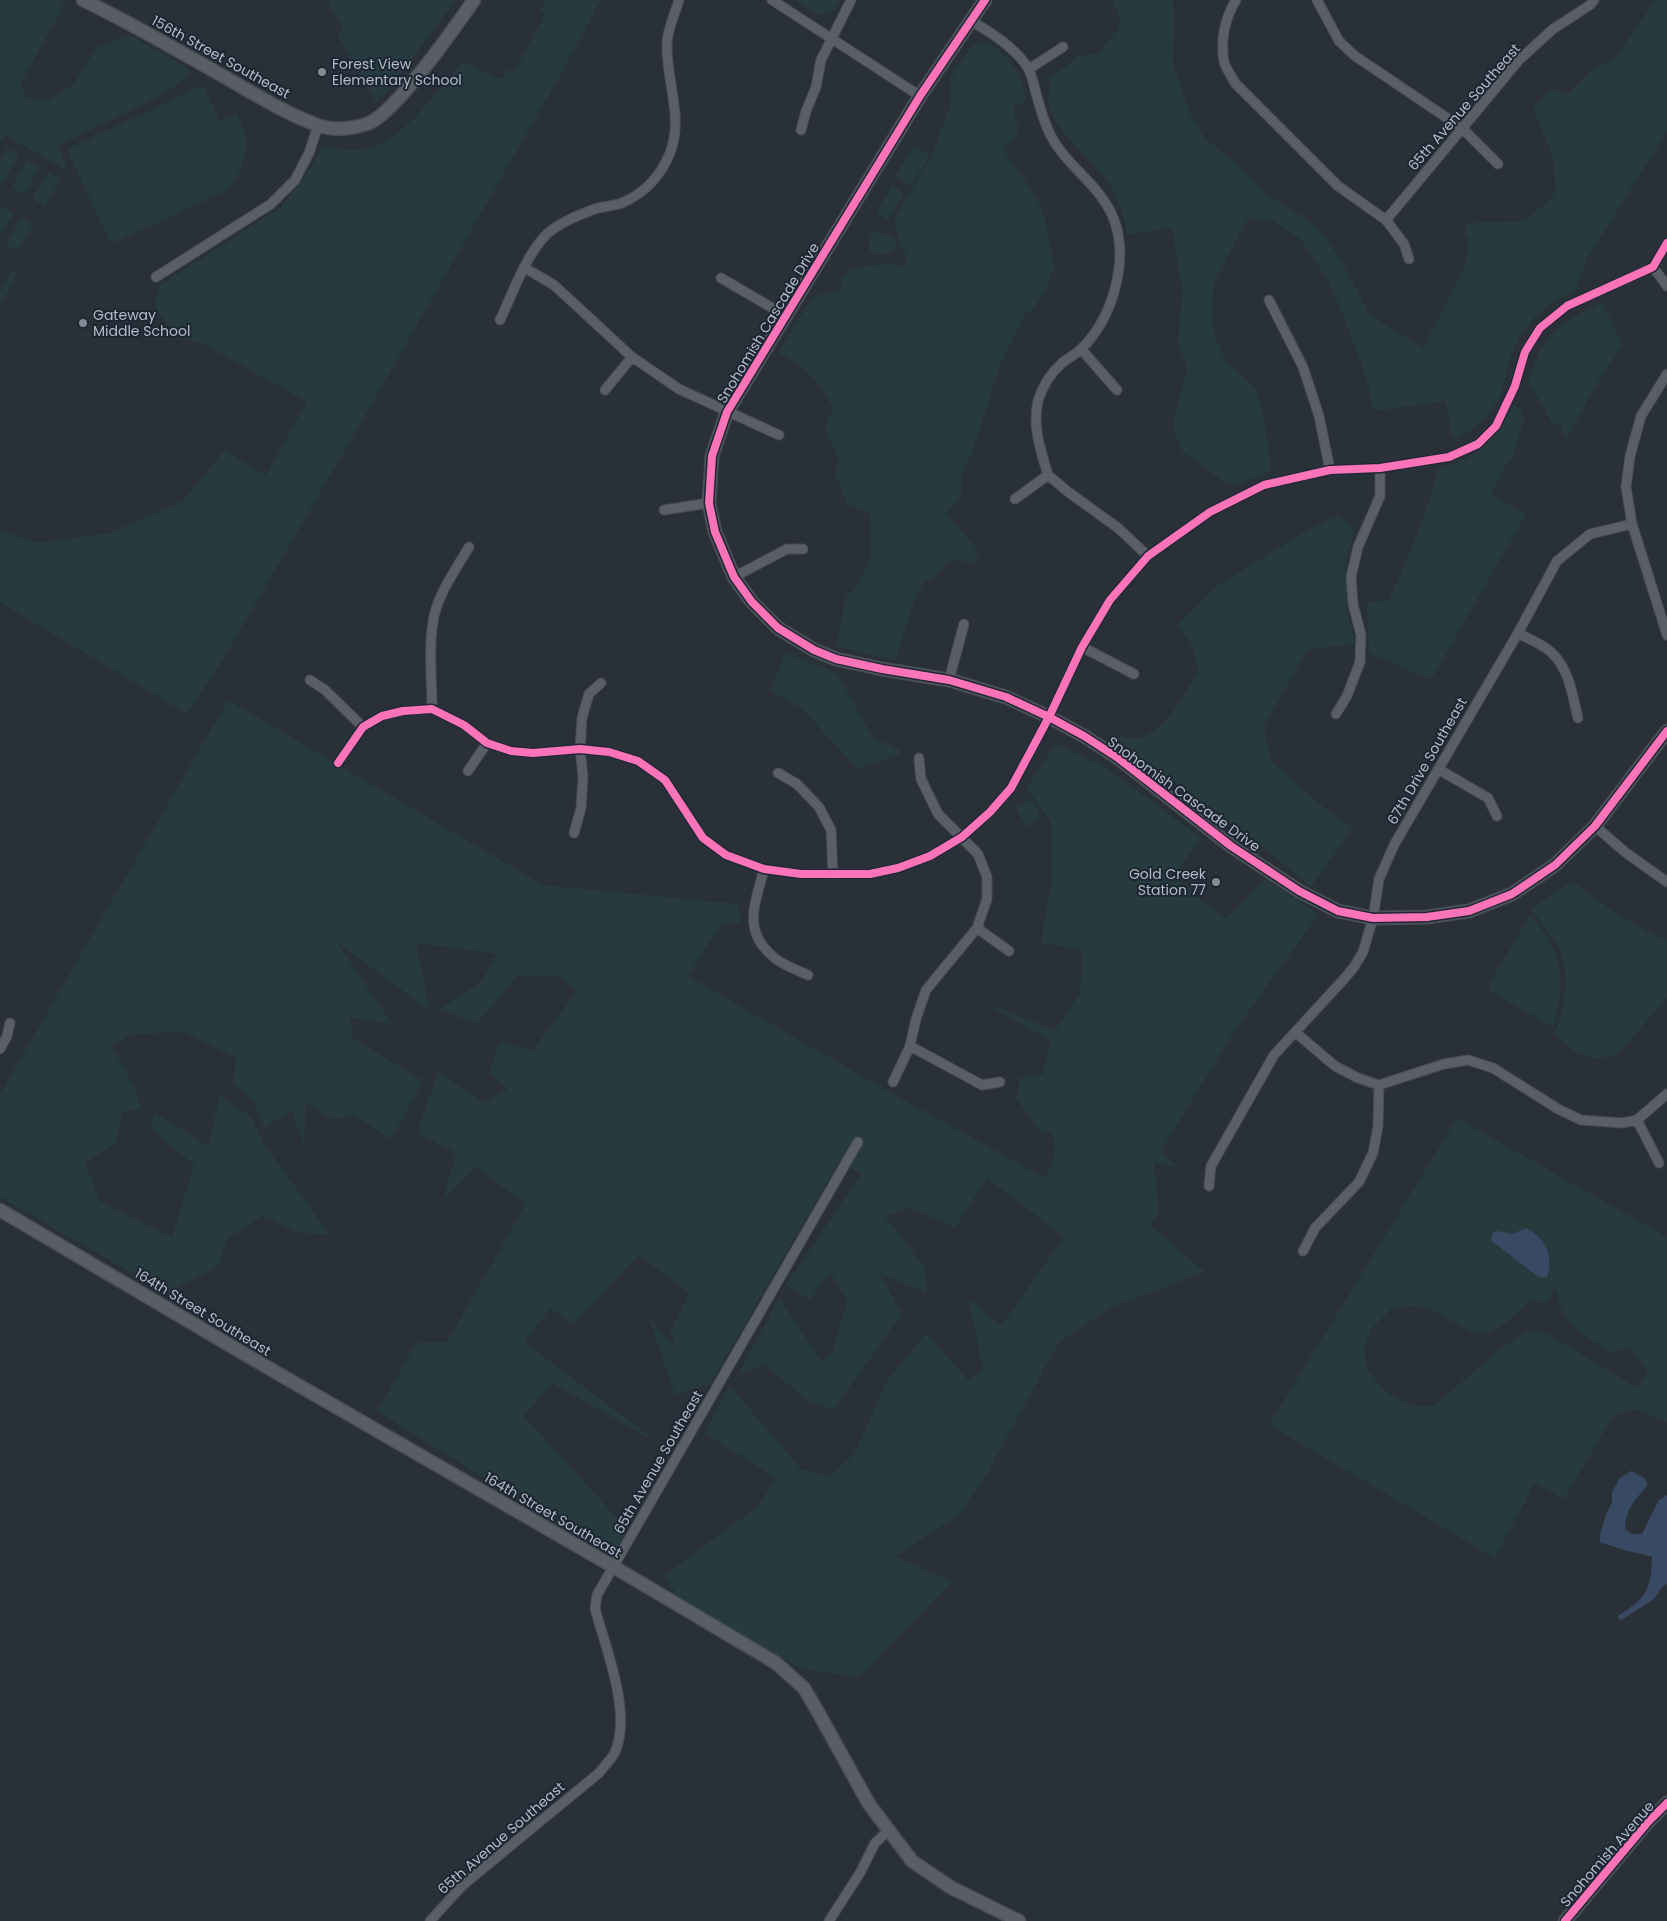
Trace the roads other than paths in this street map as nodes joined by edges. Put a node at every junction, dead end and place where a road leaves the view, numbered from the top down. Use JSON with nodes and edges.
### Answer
{"nodes":[{"id":1,"x":83,"y":0,"type":"edge"},
{"id":2,"x":474,"y":0,"type":"edge"},
{"id":3,"x":679,"y":0,"type":"edge"},
{"id":4,"x":772,"y":0,"type":"edge"},
{"id":5,"x":851,"y":0,"type":"edge"},
{"id":6,"x":985,"y":0,"type":"edge"},
{"id":7,"x":1236,"y":0,"type":"edge"},
{"id":8,"x":1317,"y":0,"type":"edge"},
{"id":9,"x":1594,"y":0,"type":"edge"},
{"id":10,"x":970,"y":20,"type":"junction"},
{"id":11,"x":831,"y":37,"type":"junction"},
{"id":12,"x":1063,"y":47,"type":"dead end"},
{"id":13,"x":1029,"y":69,"type":"junction"},
{"id":14,"x":920,"y":96,"type":"junction"},
{"id":15,"x":318,"y":126,"type":"junction"},
{"id":16,"x":1462,"y":128,"type":"junction"},
{"id":17,"x":801,"y":130,"type":"dead end"},
{"id":18,"x":1498,"y":164,"type":"dead end"},
{"id":19,"x":1386,"y":220,"type":"junction"},
{"id":20,"x":1667,"y":243,"type":"edge"},
{"id":21,"x":1409,"y":259,"type":"dead end"},
{"id":22,"x":1653,"y":267,"type":"junction"},
{"id":23,"x":525,"y":268,"type":"junction"},
{"id":24,"x":156,"y":278,"type":"dead end"},
{"id":25,"x":721,"y":278,"type":"dead end"},
{"id":26,"x":1667,"y":286,"type":"edge"},
{"id":27,"x":1269,"y":300,"type":"dead end"},
{"id":28,"x":786,"y":316,"type":"junction"},
{"id":29,"x":500,"y":320,"type":"dead end"},
{"id":30,"x":1081,"y":349,"type":"junction"},
{"id":31,"x":632,"y":357,"type":"junction"},
{"id":32,"x":1667,"y":374,"type":"edge"},
{"id":33,"x":606,"y":390,"type":"dead end"},
{"id":34,"x":1117,"y":390,"type":"dead end"},
{"id":35,"x":727,"y":412,"type":"junction"},
{"id":36,"x":779,"y":435,"type":"dead end"},
{"id":37,"x":1380,"y":468,"type":"junction"},
{"id":38,"x":1330,"y":470,"type":"junction"},
{"id":39,"x":1048,"y":475,"type":"junction"},
{"id":40,"x":1015,"y":499,"type":"dead end"},
{"id":41,"x":709,"y":503,"type":"junction"},
{"id":42,"x":664,"y":510,"type":"dead end"},
{"id":43,"x":1632,"y":524,"type":"junction"},
{"id":44,"x":469,"y":547,"type":"dead end"},
{"id":45,"x":803,"y":549,"type":"dead end"},
{"id":46,"x":1148,"y":556,"type":"junction"},
{"id":47,"x":734,"y":577,"type":"junction"},
{"id":48,"x":964,"y":624,"type":"dead end"},
{"id":49,"x":1518,"y":633,"type":"junction"},
{"id":50,"x":1667,"y":636,"type":"edge"},
{"id":51,"x":1082,"y":647,"type":"junction"},
{"id":52,"x":1134,"y":674,"type":"dead end"},
{"id":53,"x":310,"y":680,"type":"dead end"},
{"id":54,"x":949,"y":680,"type":"junction"},
{"id":55,"x":601,"y":683,"type":"dead end"},
{"id":56,"x":432,"y":709,"type":"junction"},
{"id":57,"x":1336,"y":714,"type":"dead end"},
{"id":58,"x":1049,"y":717,"type":"junction"},
{"id":59,"x":1578,"y":718,"type":"dead end"},
{"id":60,"x":363,"y":727,"type":"junction"},
{"id":61,"x":1667,"y":732,"type":"edge"},
{"id":62,"x":487,"y":743,"type":"junction"},
{"id":63,"x":580,"y":749,"type":"junction"},
{"id":64,"x":919,"y":758,"type":"dead end"},
{"id":65,"x":338,"y":764,"type":"dead end"},
{"id":66,"x":1438,"y":769,"type":"junction"},
{"id":67,"x":468,"y":771,"type":"dead end"},
{"id":68,"x":778,"y":773,"type":"dead end"},
{"id":69,"x":1497,"y":816,"type":"dead end"},
{"id":70,"x":1595,"y":826,"type":"junction"},
{"id":71,"x":574,"y":833,"type":"dead end"},
{"id":72,"x":962,"y":837,"type":"junction"},
{"id":73,"x":764,"y":869,"type":"junction"},
{"id":74,"x":833,"y":874,"type":"junction"},
{"id":75,"x":1667,"y":882,"type":"edge"},
{"id":76,"x":1373,"y":918,"type":"junction"},
{"id":77,"x":976,"y":928,"type":"junction"},
{"id":78,"x":1009,"y":952,"type":"dead end"},
{"id":79,"x":808,"y":975,"type":"dead end"},
{"id":80,"x":10,"y":1023,"type":"dead end"},
{"id":81,"x":1295,"y":1032,"type":"junction"},
{"id":82,"x":910,"y":1046,"type":"junction"},
{"id":83,"x":0,"y":1048,"type":"edge"},
{"id":84,"x":893,"y":1082,"type":"dead end"},
{"id":85,"x":1000,"y":1082,"type":"dead end"},
{"id":86,"x":1379,"y":1085,"type":"junction"},
{"id":87,"x":1667,"y":1094,"type":"edge"},
{"id":88,"x":1637,"y":1120,"type":"junction"},
{"id":89,"x":858,"y":1142,"type":"dead end"},
{"id":90,"x":1659,"y":1163,"type":"dead end"},
{"id":91,"x":1209,"y":1186,"type":"dead end"},
{"id":92,"x":0,"y":1210,"type":"edge"},
{"id":93,"x":1303,"y":1251,"type":"dead end"},
{"id":94,"x":614,"y":1567,"type":"junction"},
{"id":95,"x":1667,"y":1803,"type":"edge"},
{"id":96,"x":888,"y":1830,"type":"junction"},
{"id":97,"x":430,"y":1921,"type":"edge"},
{"id":98,"x":829,"y":1921,"type":"edge"},
{"id":99,"x":1019,"y":1921,"type":"edge"},
{"id":100,"x":1566,"y":1921,"type":"edge"}],
"edges":[{"from":1,"to":15,"type":"street","name":"156th Street Southeast"},
{"from":2,"to":15,"type":"street"},
{"from":3,"to":23,"type":"street"},
{"from":4,"to":11,"type":"street"},
{"from":5,"to":11,"type":"street"},
{"from":6,"to":10,"type":"street","name":"Snohomish Cascade Drive"},
{"from":7,"to":19,"type":"street"},
{"from":8,"to":16,"type":"street"},
{"from":9,"to":16,"type":"street","name":"65th Avenue Southeast"},
{"from":10,"to":13,"type":"street"},
{"from":10,"to":14,"type":"street","name":"Snohomish Cascade Drive"},
{"from":11,"to":14,"type":"street"},
{"from":11,"to":17,"type":"street"},
{"from":12,"to":13,"type":"street"},
{"from":13,"to":30,"type":"street"},
{"from":14,"to":28,"type":"street","name":"Snohomish Cascade Drive"},
{"from":15,"to":24,"type":"street"},
{"from":16,"to":18,"type":"street"},
{"from":16,"to":19,"type":"street","name":"65th Avenue Southeast"},
{"from":19,"to":21,"type":"street"},
{"from":20,"to":22,"type":"street"},
{"from":22,"to":26,"type":"street"},
{"from":22,"to":37,"type":"street"},
{"from":23,"to":29,"type":"street"},
{"from":23,"to":31,"type":"street"},
{"from":25,"to":28,"type":"street"},
{"from":27,"to":38,"type":"street"},
{"from":28,"to":35,"type":"street","name":"Snohomish Cascade Drive"},
{"from":30,"to":34,"type":"street"},
{"from":30,"to":39,"type":"street"},
{"from":31,"to":33,"type":"street"},
{"from":31,"to":35,"type":"street"},
{"from":32,"to":43,"type":"street"},
{"from":35,"to":36,"type":"street"},
{"from":35,"to":41,"type":"street","name":"Snohomish Cascade Drive"},
{"from":37,"to":38,"type":"street"},
{"from":37,"to":57,"type":"street"},
{"from":38,"to":46,"type":"street"},
{"from":39,"to":40,"type":"street"},
{"from":39,"to":46,"type":"street"},
{"from":41,"to":42,"type":"street"},
{"from":41,"to":47,"type":"street","name":"Snohomish Cascade Drive"},
{"from":43,"to":49,"type":"street","name":"67th Drive Southeast"},
{"from":43,"to":50,"type":"street"},
{"from":44,"to":56,"type":"street"},
{"from":45,"to":47,"type":"street"},
{"from":46,"to":51,"type":"street"},
{"from":47,"to":54,"type":"street","name":"Snohomish Cascade Drive"},
{"from":48,"to":54,"type":"street"},
{"from":49,"to":59,"type":"street"},
{"from":49,"to":66,"type":"street","name":"67th Drive Southeast"},
{"from":51,"to":52,"type":"street"},
{"from":51,"to":58,"type":"street"},
{"from":53,"to":60,"type":"street"},
{"from":54,"to":58,"type":"street","name":"Snohomish Cascade Drive"},
{"from":55,"to":63,"type":"street"},
{"from":56,"to":60,"type":"street"},
{"from":56,"to":62,"type":"street"},
{"from":58,"to":72,"type":"street"},
{"from":58,"to":76,"type":"street","name":"Snohomish Cascade Drive"},
{"from":60,"to":65,"type":"street"},
{"from":61,"to":70,"type":"street","name":"Snohomish Cascade Drive"},
{"from":62,"to":63,"type":"street"},
{"from":62,"to":67,"type":"street"},
{"from":63,"to":71,"type":"street"},
{"from":63,"to":73,"type":"street"},
{"from":64,"to":72,"type":"street"},
{"from":66,"to":69,"type":"street"},
{"from":66,"to":76,"type":"street","name":"67th Drive Southeast"},
{"from":68,"to":74,"type":"street"},
{"from":70,"to":75,"type":"street"},
{"from":70,"to":76,"type":"street","name":"Snohomish Cascade Drive"},
{"from":72,"to":74,"type":"street"},
{"from":72,"to":77,"type":"street"},
{"from":73,"to":74,"type":"street"},
{"from":73,"to":79,"type":"street"},
{"from":76,"to":81,"type":"street","name":"67th Drive Southeast"},
{"from":77,"to":78,"type":"street"},
{"from":77,"to":82,"type":"street"},
{"from":80,"to":83,"type":"street"},
{"from":81,"to":86,"type":"street"},
{"from":81,"to":91,"type":"street","name":"67th Drive Southeast"},
{"from":82,"to":84,"type":"street"},
{"from":82,"to":85,"type":"street"},
{"from":86,"to":88,"type":"street"},
{"from":86,"to":93,"type":"street"},
{"from":87,"to":88,"type":"street"},
{"from":88,"to":90,"type":"street"},
{"from":89,"to":94,"type":"street","name":"65th Avenue Southeast"},
{"from":92,"to":94,"type":"street","name":"164th Street Southeast"},
{"from":94,"to":96,"type":"street","name":"164th Street Southeast"},
{"from":94,"to":97,"type":"street","name":"65th Avenue Southeast"},
{"from":95,"to":100,"type":"street","name":"Snohomish Avenue"},
{"from":96,"to":98,"type":"street"},
{"from":96,"to":99,"type":"street","name":"164th Street Southeast"}]}
